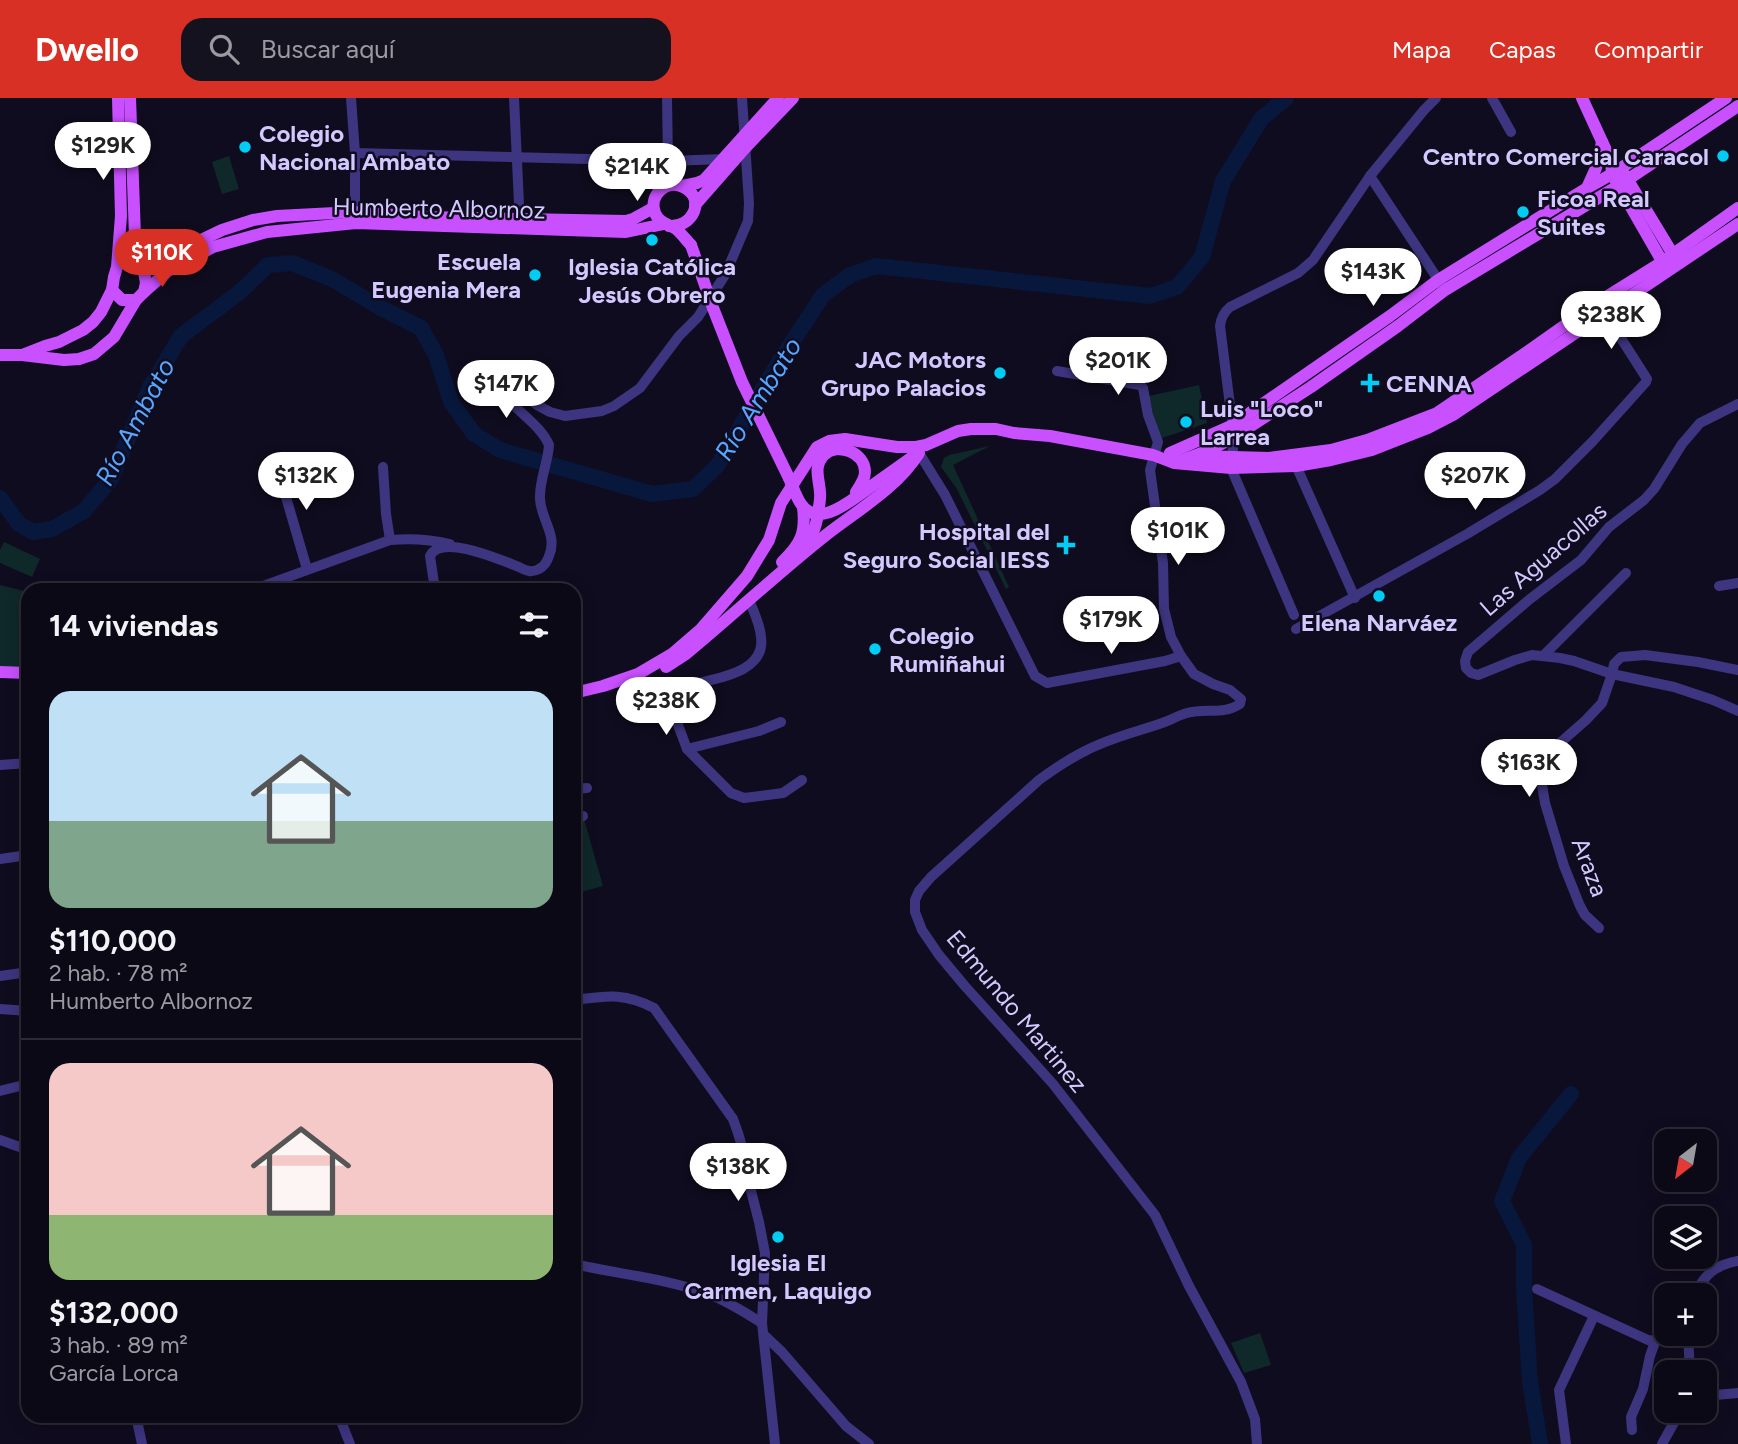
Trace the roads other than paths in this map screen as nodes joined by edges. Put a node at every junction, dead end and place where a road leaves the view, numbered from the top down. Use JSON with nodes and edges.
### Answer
{"nodes":[{"id":1,"x":118,"y":98,"type":"edge"},
{"id":2,"x":130,"y":98,"type":"edge"},
{"id":3,"x":351,"y":98,"type":"edge"},
{"id":4,"x":514,"y":98,"type":"edge"},
{"id":5,"x":667,"y":98,"type":"edge"},
{"id":6,"x":742,"y":98,"type":"edge"},
{"id":7,"x":778,"y":98,"type":"edge"},
{"id":8,"x":793,"y":98,"type":"edge"},
{"id":9,"x":1436,"y":98,"type":"edge"},
{"id":10,"x":1492,"y":98,"type":"edge"},
{"id":11,"x":1581,"y":98,"type":"edge"},
{"id":12,"x":1726,"y":98,"type":"edge"},
{"id":13,"x":1738,"y":106,"type":"edge"},
{"id":14,"x":1511,"y":132,"type":"dead end"},
{"id":15,"x":744,"y":141,"type":"junction"},
{"id":16,"x":1602,"y":142,"type":"junction"},
{"id":17,"x":355,"y":153,"type":"junction"},
{"id":18,"x":517,"y":158,"type":"junction"},
{"id":19,"x":725,"y":159,"type":"junction"},
{"id":20,"x":668,"y":161,"type":"junction"},
{"id":21,"x":1618,"y":173,"type":"junction"},
{"id":22,"x":1370,"y":176,"type":"junction"},
{"id":23,"x":677,"y":185,"type":"junction"},
{"id":24,"x":1587,"y":188,"type":"junction"},
{"id":25,"x":695,"y":205,"type":"junction"},
{"id":26,"x":653,"y":208,"type":"junction"},
{"id":27,"x":1738,"y":208,"type":"edge"},
{"id":28,"x":355,"y":218,"type":"junction"},
{"id":29,"x":688,"y":222,"type":"junction"},
{"id":30,"x":520,"y":224,"type":"junction"},
{"id":31,"x":1738,"y":224,"type":"edge"},
{"id":32,"x":667,"y":225,"type":"junction"},
{"id":33,"x":691,"y":245,"type":"junction"},
{"id":34,"x":1670,"y":263,"type":"junction"},
{"id":35,"x":140,"y":265,"type":"junction"},
{"id":36,"x":117,"y":267,"type":"junction"},
{"id":37,"x":1441,"y":285,"type":"junction"},
{"id":38,"x":112,"y":290,"type":"junction"},
{"id":39,"x":140,"y":296,"type":"junction"},
{"id":40,"x":1601,"y":307,"type":"junction"},
{"id":41,"x":0,"y":355,"type":"edge"},
{"id":42,"x":22,"y":355,"type":"junction"},
{"id":43,"x":1057,"y":371,"type":"dead end"},
{"id":44,"x":1738,"y":404,"type":"edge"},
{"id":45,"x":1233,"y":432,"type":"junction"},
{"id":46,"x":917,"y":450,"type":"junction"},
{"id":47,"x":1153,"y":455,"type":"junction"},
{"id":48,"x":1192,"y":456,"type":"junction"},
{"id":49,"x":1172,"y":458,"type":"junction"},
{"id":50,"x":1294,"y":461,"type":"junction"},
{"id":51,"x":276,"y":463,"type":"dead end"},
{"id":52,"x":1232,"y":463,"type":"junction"},
{"id":53,"x":383,"y":467,"type":"dead end"},
{"id":54,"x":789,"y":478,"type":"junction"},
{"id":55,"x":861,"y":491,"type":"junction"},
{"id":56,"x":803,"y":507,"type":"junction"},
{"id":57,"x":390,"y":540,"type":"junction"},
{"id":58,"x":464,"y":548,"type":"junction"},
{"id":59,"x":801,"y":556,"type":"junction"},
{"id":60,"x":307,"y":569,"type":"junction"},
{"id":61,"x":1626,"y":573,"type":"dead end"},
{"id":62,"x":270,"y":583,"type":"edge"},
{"id":63,"x":434,"y":583,"type":"edge"},
{"id":64,"x":1738,"y":583,"type":"edge"},
{"id":65,"x":1719,"y":586,"type":"dead end"},
{"id":66,"x":1355,"y":598,"type":"junction"},
{"id":67,"x":749,"y":600,"type":"junction"},
{"id":68,"x":714,"y":615,"type":"junction"},
{"id":69,"x":1294,"y":615,"type":"dead end"},
{"id":70,"x":1296,"y":629,"type":"dead end"},
{"id":71,"x":1181,"y":656,"type":"junction"},
{"id":72,"x":1544,"y":656,"type":"junction"},
{"id":73,"x":1738,"y":670,"type":"edge"},
{"id":74,"x":0,"y":672,"type":"edge"},
{"id":75,"x":21,"y":673,"type":"edge"},
{"id":76,"x":1612,"y":674,"type":"junction"},
{"id":77,"x":0,"y":680,"type":"edge"},
{"id":78,"x":21,"y":680,"type":"edge"},
{"id":79,"x":581,"y":691,"type":"edge"},
{"id":80,"x":581,"y":699,"type":"edge"},
{"id":81,"x":1738,"y":711,"type":"edge"},
{"id":82,"x":781,"y":722,"type":"dead end"},
{"id":83,"x":688,"y":749,"type":"junction"},
{"id":84,"x":21,"y":763,"type":"edge"},
{"id":85,"x":0,"y":765,"type":"edge"},
{"id":86,"x":802,"y":780,"type":"dead end"},
{"id":87,"x":581,"y":788,"type":"edge"},
{"id":88,"x":587,"y":788,"type":"dead end"},
{"id":89,"x":21,"y":856,"type":"edge"},
{"id":90,"x":0,"y":859,"type":"edge"},
{"id":91,"x":1599,"y":928,"type":"dead end"},
{"id":92,"x":21,"y":973,"type":"edge"},
{"id":93,"x":0,"y":976,"type":"edge"},
{"id":94,"x":581,"y":999,"type":"edge"},
{"id":95,"x":0,"y":1009,"type":"edge"},
{"id":96,"x":21,"y":1010,"type":"edge"},
{"id":97,"x":21,"y":1086,"type":"edge"},
{"id":98,"x":0,"y":1091,"type":"edge"},
{"id":99,"x":0,"y":1140,"type":"edge"},
{"id":100,"x":21,"y":1148,"type":"edge"},
{"id":101,"x":1738,"y":1261,"type":"edge"},
{"id":102,"x":581,"y":1266,"type":"edge"},
{"id":103,"x":1702,"y":1283,"type":"edge"},
{"id":104,"x":1538,"y":1289,"type":"dead end"},
{"id":105,"x":1594,"y":1315,"type":"junction"},
{"id":106,"x":762,"y":1324,"type":"junction"},
{"id":107,"x":765,"y":1336,"type":"junction"},
{"id":108,"x":1654,"y":1342,"type":"edge"},
{"id":109,"x":1654,"y":1345,"type":"edge"},
{"id":110,"x":1738,"y":1393,"type":"edge"},
{"id":111,"x":1717,"y":1395,"type":"edge"},
{"id":112,"x":138,"y":1423,"type":"edge"},
{"id":113,"x":342,"y":1423,"type":"edge"},
{"id":114,"x":1674,"y":1423,"type":"edge"},
{"id":115,"x":1632,"y":1430,"type":"dead end"},
{"id":116,"x":142,"y":1444,"type":"edge"},
{"id":117,"x":350,"y":1444,"type":"edge"},
{"id":118,"x":775,"y":1444,"type":"edge"},
{"id":119,"x":869,"y":1444,"type":"edge"},
{"id":120,"x":1257,"y":1444,"type":"edge"},
{"id":121,"x":1566,"y":1444,"type":"edge"},
{"id":122,"x":1662,"y":1444,"type":"edge"}],
"edges":[{"from":1,"to":36,"type":"main road"},
{"from":2,"to":35,"type":"main road"},
{"from":3,"to":17,"type":"street"},
{"from":4,"to":18,"type":"street"},
{"from":5,"to":20,"type":"street"},
{"from":6,"to":15,"type":"street"},
{"from":7,"to":15,"type":"main road"},
{"from":8,"to":15,"type":"main road"},
{"from":9,"to":22,"type":"street"},
{"from":10,"to":14,"type":"street"},
{"from":11,"to":16,"type":"main road"},
{"from":12,"to":21,"type":"main road"},
{"from":13,"to":21,"type":"main road"},
{"from":15,"to":19,"type":"main road"},
{"from":15,"to":25,"type":"main road"},
{"from":15,"to":58,"type":"street"},
{"from":16,"to":21,"type":"main road"},
{"from":16,"to":24,"type":"main road"},
{"from":17,"to":18,"type":"street"},
{"from":17,"to":28,"type":"street"},
{"from":18,"to":20,"type":"street"},
{"from":18,"to":30,"type":"street"},
{"from":19,"to":20,"type":"street"},
{"from":19,"to":23,"type":"main road"},
{"from":20,"to":23,"type":"street"},
{"from":21,"to":24,"type":"main road"},
{"from":21,"to":34,"type":"main road"},
{"from":21,"to":37,"type":"main road"},
{"from":22,"to":37,"type":"street"},
{"from":22,"to":45,"type":"street"},
{"from":23,"to":25,"type":"main road"},
{"from":23,"to":26,"type":"main road"},
{"from":24,"to":37,"type":"main road"},
{"from":25,"to":29,"type":"main road"},
{"from":26,"to":30,"type":"main road","name":"Humberto Albornoz"},
{"from":26,"to":32,"type":"main road"},
{"from":27,"to":34,"type":"main road"},
{"from":28,"to":30,"type":"main road","name":"Humberto Albornoz"},
{"from":28,"to":35,"type":"main road","name":"Humberto Albornoz"},
{"from":28,"to":39,"type":"main road","name":"Humberto Albornoz"},
{"from":29,"to":32,"type":"main road"},
{"from":29,"to":33,"type":"main road"},
{"from":30,"to":32,"type":"main road","name":"Humberto Albornoz"},
{"from":31,"to":34,"type":"main road"},
{"from":32,"to":33,"type":"main road"},
{"from":33,"to":54,"type":"main road","bridge":true},
{"from":34,"to":40,"type":"main road"},
{"from":35,"to":36,"type":"main road"},
{"from":35,"to":39,"type":"main road"},
{"from":36,"to":38,"type":"main road"},
{"from":37,"to":45,"type":"main road"},
{"from":38,"to":39,"type":"main road"},
{"from":38,"to":42,"type":"main road"},
{"from":39,"to":42,"type":"main road"},
{"from":40,"to":50,"type":"main road"},
{"from":40,"to":66,"type":"street"},
{"from":41,"to":42,"type":"main road"},
{"from":43,"to":47,"type":"street","name":"Edmundo Martinez"},
{"from":44,"to":72,"type":"street","name":"Las Aguacollas"},
{"from":45,"to":48,"type":"main road"},
{"from":45,"to":49,"type":"main road"},
{"from":45,"to":52,"type":"street"},
{"from":46,"to":47,"type":"main road"},
{"from":46,"to":55,"type":"main road"},
{"from":46,"to":59,"type":"main road"},
{"from":46,"to":68,"type":"main road"},
{"from":46,"to":71,"type":"street"},
{"from":47,"to":49,"type":"main road"},
{"from":47,"to":71,"type":"street","name":"Edmundo Martinez"},
{"from":48,"to":49,"type":"main road"},
{"from":48,"to":52,"type":"main road"},
{"from":49,"to":52,"type":"main road"},
{"from":50,"to":52,"type":"main road"},
{"from":50,"to":66,"type":"street"},
{"from":51,"to":60,"type":"street"},
{"from":52,"to":69,"type":"street"},
{"from":53,"to":57,"type":"street"},
{"from":54,"to":55,"type":"main road","bridge":true},
{"from":54,"to":56,"type":"main road","bridge":true},
{"from":55,"to":56,"type":"main road","bridge":true},
{"from":55,"to":59,"type":"main road"},
{"from":56,"to":68,"type":"main road"},
{"from":57,"to":58,"type":"street"},
{"from":57,"to":60,"type":"street"},
{"from":58,"to":63,"type":"street"},
{"from":59,"to":67,"type":"main road"},
{"from":60,"to":62,"type":"street"},
{"from":61,"to":72,"type":"street"},
{"from":64,"to":65,"type":"street"},
{"from":66,"to":70,"type":"street"},
{"from":67,"to":80,"type":"main road"},
{"from":67,"to":83,"type":"street"},
{"from":68,"to":79,"type":"main road"},
{"from":71,"to":120,"type":"street","name":"Edmundo Martinez"},
{"from":72,"to":76,"type":"street","name":"Las Aguacollas"},
{"from":73,"to":76,"type":"street"},
{"from":74,"to":75,"type":"main road"},
{"from":76,"to":81,"type":"street","name":"Las Aguacollas"},
{"from":76,"to":91,"type":"street","name":"Araza"},
{"from":77,"to":78,"type":"main road"},
{"from":82,"to":83,"type":"street"},
{"from":83,"to":86,"type":"street"},
{"from":84,"to":85,"type":"street"},
{"from":87,"to":88,"type":"street"},
{"from":89,"to":90,"type":"street"},
{"from":92,"to":93,"type":"street"},
{"from":94,"to":106,"type":"street"},
{"from":95,"to":96,"type":"street"},
{"from":97,"to":98,"type":"street"},
{"from":99,"to":100,"type":"street"},
{"from":101,"to":103,"type":"street"},
{"from":102,"to":106,"type":"street"},
{"from":104,"to":105,"type":"street"},
{"from":105,"to":108,"type":"street"},
{"from":105,"to":121,"type":"street"},
{"from":106,"to":107,"type":"street"},
{"from":107,"to":118,"type":"street"},
{"from":107,"to":119,"type":"street"},
{"from":109,"to":115,"type":"street"},
{"from":110,"to":111,"type":"street"},
{"from":112,"to":116,"type":"street"},
{"from":113,"to":117,"type":"street"},
{"from":114,"to":122,"type":"street"}]}
